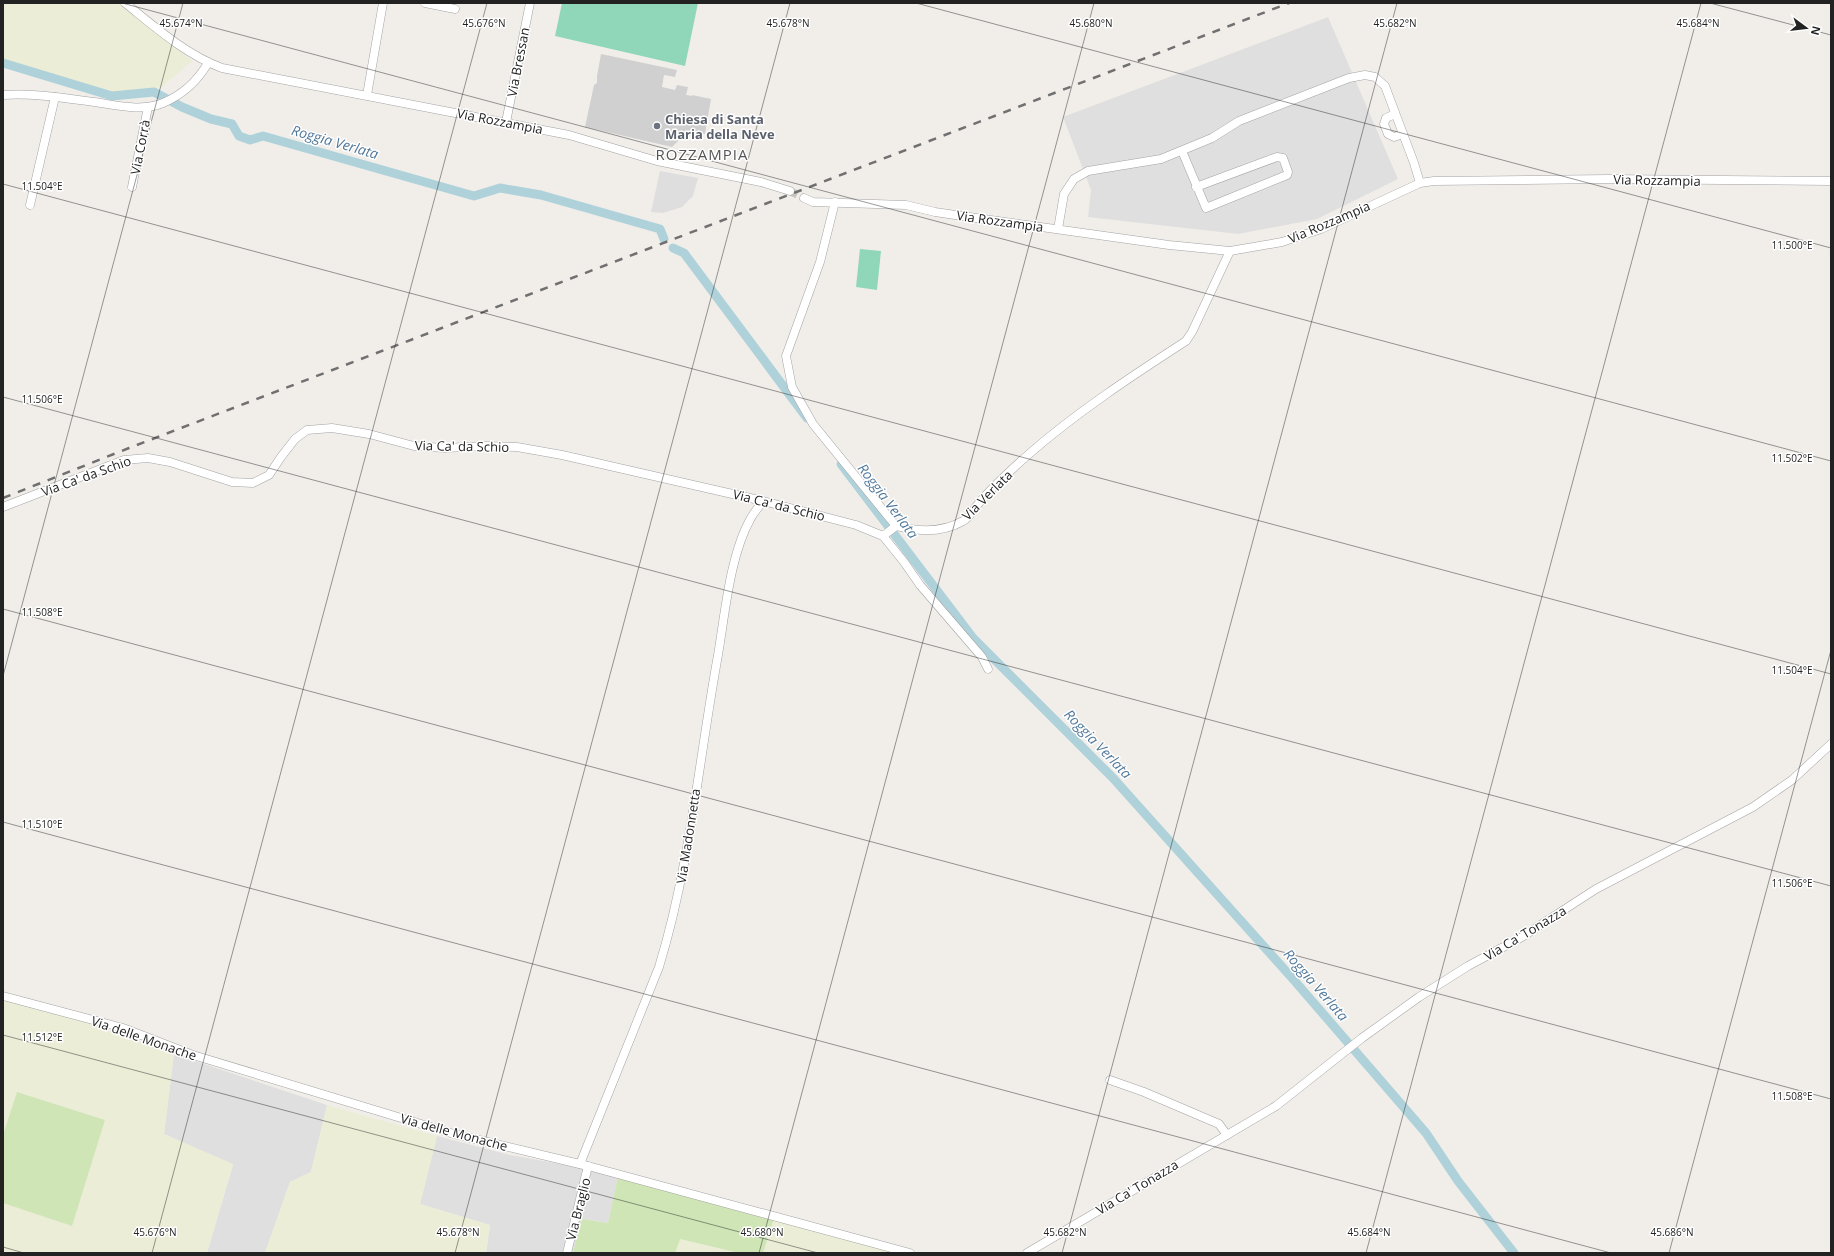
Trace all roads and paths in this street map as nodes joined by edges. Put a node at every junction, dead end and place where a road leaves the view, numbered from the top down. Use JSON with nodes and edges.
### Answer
{"nodes":[{"id":1,"x":125,"y":3,"type":"edge"},
{"id":2,"x":383,"y":3,"type":"edge"},
{"id":3,"x":425,"y":3,"type":"edge"},
{"id":4,"x":530,"y":3,"type":"edge"},
{"id":5,"x":455,"y":9,"type":"dead end"},
{"id":6,"x":208,"y":63,"type":"junction"},
{"id":7,"x":3,"y":95,"type":"edge"},
{"id":8,"x":367,"y":95,"type":"junction"},
{"id":9,"x":55,"y":97,"type":"junction"},
{"id":10,"x":148,"y":107,"type":"junction"},
{"id":11,"x":1395,"y":114,"type":"junction"},
{"id":12,"x":506,"y":122,"type":"junction"},
{"id":13,"x":1403,"y":134,"type":"junction"},
{"id":14,"x":1182,"y":151,"type":"junction"},
{"id":15,"x":1831,"y":181,"type":"edge"},
{"id":16,"x":1420,"y":183,"type":"junction"},
{"id":17,"x":132,"y":187,"type":"dead end"},
{"id":18,"x":1196,"y":187,"type":"junction"},
{"id":19,"x":790,"y":191,"type":"tunnel mouth"},
{"id":20,"x":804,"y":198,"type":"tunnel mouth"},
{"id":21,"x":835,"y":202,"type":"junction"},
{"id":22,"x":30,"y":205,"type":"dead end"},
{"id":23,"x":1058,"y":229,"type":"junction"},
{"id":24,"x":1230,"y":251,"type":"junction"},
{"id":25,"x":763,"y":501,"type":"junction"},
{"id":26,"x":3,"y":507,"type":"edge"},
{"id":27,"x":890,"y":531,"type":"junction"},
{"id":28,"x":988,"y":669,"type":"dead end"},
{"id":29,"x":1831,"y":744,"type":"edge"},
{"id":30,"x":3,"y":996,"type":"edge"},
{"id":31,"x":1110,"y":1080,"type":"dead end"},
{"id":32,"x":1227,"y":1135,"type":"junction"},
{"id":33,"x":584,"y":1165,"type":"junction"},
{"id":34,"x":567,"y":1253,"type":"edge"},
{"id":35,"x":910,"y":1253,"type":"edge"},
{"id":36,"x":1027,"y":1253,"type":"edge"}],
"edges":[{"from":1,"to":6,"type":"street","name":"Via Rozzampia"},
{"from":2,"to":8,"type":"street"},
{"from":3,"to":5,"type":"street"},
{"from":4,"to":12,"type":"street","name":"Via Bressan"},
{"from":6,"to":8,"type":"street","name":"Via Rozzampia"},
{"from":6,"to":10,"type":"street"},
{"from":7,"to":9,"type":"street"},
{"from":8,"to":12,"type":"street","name":"Via Rozzampia"},
{"from":9,"to":10,"type":"street"},
{"from":9,"to":22,"type":"street"},
{"from":10,"to":17,"type":"street","name":"Via Corrà"},
{"from":11,"to":13,"type":"street"},
{"from":11,"to":13,"type":"street"},
{"from":11,"to":14,"type":"street"},
{"from":12,"to":19,"type":"street","name":"Via Rozzampia"},
{"from":13,"to":16,"type":"street"},
{"from":14,"to":18,"type":"street"},
{"from":14,"to":23,"type":"street"},
{"from":15,"to":16,"type":"street","name":"Via Rozzampia"},
{"from":16,"to":24,"type":"street","name":"Via Rozzampia"},
{"from":18,"to":18,"type":"street"},
{"from":20,"to":21,"type":"street","name":"Via Rozzampia"},
{"from":21,"to":23,"type":"street","name":"Via Rozzampia"},
{"from":21,"to":27,"type":"street"},
{"from":23,"to":24,"type":"street","name":"Via Rozzampia"},
{"from":24,"to":27,"type":"street","name":"Via Verlata"},
{"from":25,"to":26,"type":"street","name":"Via Ca' da Schio"},
{"from":25,"to":27,"type":"street","name":"Via Ca' da Schio"},
{"from":25,"to":33,"type":"street","name":"Via Madonnetta"},
{"from":27,"to":28,"type":"street"},
{"from":29,"to":32,"type":"street","name":"Via Ca' Tonazza"},
{"from":30,"to":33,"type":"street","name":"Via delle Monache"},
{"from":31,"to":32,"type":"street"},
{"from":32,"to":36,"type":"street","name":"Via Ca' Tonazza"},
{"from":33,"to":34,"type":"street","name":"Via Braglio"},
{"from":33,"to":35,"type":"street","name":"Via delle Monache"}]}
